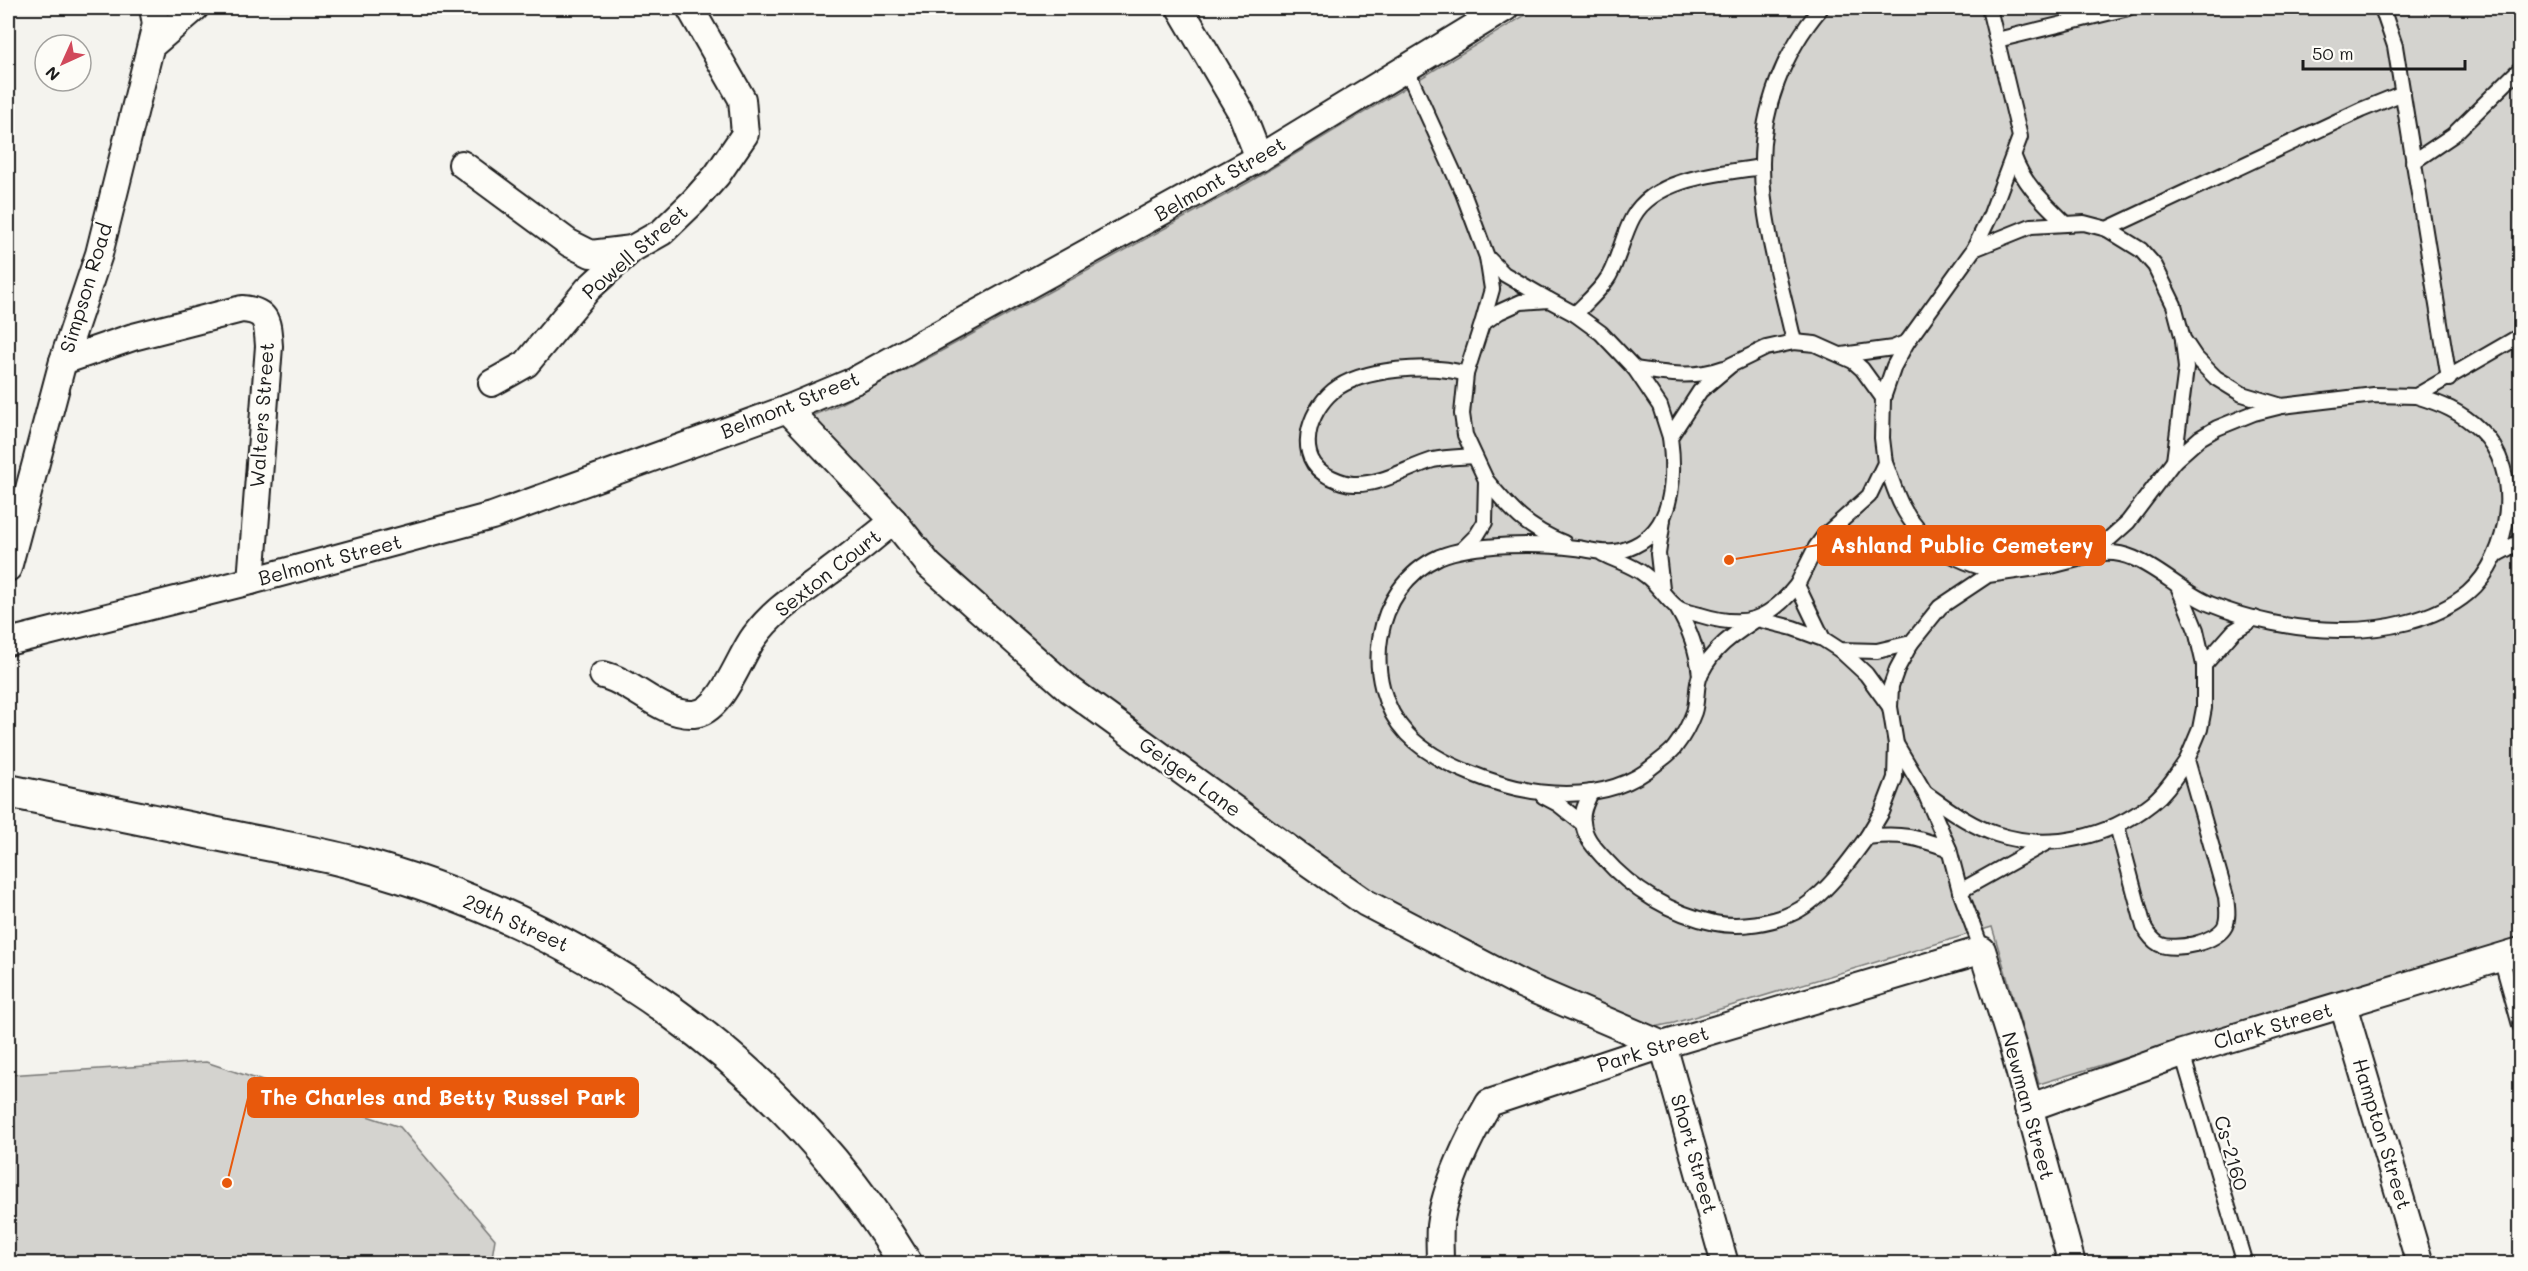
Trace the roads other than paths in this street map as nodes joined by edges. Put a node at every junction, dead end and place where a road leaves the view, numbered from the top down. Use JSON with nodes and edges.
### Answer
{"nodes":[{"id":1,"x":153,"y":8,"type":"edge"},
{"id":2,"x":195,"y":8,"type":"edge"},
{"id":3,"x":690,"y":8,"type":"edge"},
{"id":4,"x":1180,"y":8,"type":"edge"},
{"id":5,"x":1821,"y":8,"type":"edge"},
{"id":6,"x":1989,"y":8,"type":"edge"},
{"id":7,"x":2128,"y":8,"type":"edge"},
{"id":8,"x":2382,"y":8,"type":"edge"},
{"id":9,"x":1500,"y":9,"type":"edge"},
{"id":10,"x":1997,"y":40,"type":"junction"},
{"id":11,"x":151,"y":46,"type":"junction"},
{"id":12,"x":1406,"y":68,"type":"junction"},
{"id":13,"x":2520,"y":69,"type":"edge"},
{"id":14,"x":2403,"y":93,"type":"junction"},
{"id":15,"x":2014,"y":157,"type":"junction"},
{"id":16,"x":1258,"y":158,"type":"junction"},
{"id":17,"x":2413,"y":162,"type":"junction"},
{"id":18,"x":462,"y":164,"type":"dead end"},
{"id":19,"x":1761,"y":167,"type":"junction"},
{"id":20,"x":2066,"y":223,"type":"junction"},
{"id":21,"x":2108,"y":229,"type":"junction"},
{"id":22,"x":632,"y":249,"type":"junction"},
{"id":23,"x":1974,"y":249,"type":"junction"},
{"id":24,"x":1487,"y":257,"type":"junction"},
{"id":25,"x":1549,"y":300,"type":"junction"},
{"id":26,"x":1575,"y":314,"type":"junction"},
{"id":27,"x":1482,"y":324,"type":"junction"},
{"id":28,"x":2520,"y":336,"type":"edge"},
{"id":29,"x":2183,"y":339,"type":"junction"},
{"id":30,"x":1794,"y":342,"type":"junction"},
{"id":31,"x":1907,"y":342,"type":"junction"},
{"id":32,"x":1841,"y":355,"type":"junction"},
{"id":33,"x":63,"y":362,"type":"junction"},
{"id":34,"x":1731,"y":365,"type":"junction"},
{"id":35,"x":1635,"y":369,"type":"junction"},
{"id":36,"x":1466,"y":374,"type":"junction"},
{"id":37,"x":2449,"y":379,"type":"junction"},
{"id":38,"x":492,"y":383,"type":"dead end"},
{"id":39,"x":2416,"y":396,"type":"junction"},
{"id":40,"x":1883,"y":398,"type":"junction"},
{"id":41,"x":2282,"y":406,"type":"junction"},
{"id":42,"x":787,"y":409,"type":"junction"},
{"id":43,"x":1670,"y":437,"type":"junction"},
{"id":44,"x":1474,"y":456,"type":"junction"},
{"id":45,"x":2174,"y":461,"type":"junction"},
{"id":46,"x":1885,"y":463,"type":"junction"},
{"id":47,"x":1486,"y":480,"type":"junction"},
{"id":48,"x":1664,"y":517,"type":"junction"},
{"id":49,"x":894,"y":522,"type":"junction"},
{"id":50,"x":2520,"y":542,"type":"edge"},
{"id":51,"x":1577,"y":548,"type":"junction"},
{"id":52,"x":1463,"y":549,"type":"junction"},
{"id":53,"x":1603,"y":554,"type":"junction"},
{"id":54,"x":2497,"y":554,"type":"junction"},
{"id":55,"x":2090,"y":556,"type":"junction"},
{"id":56,"x":8,"y":568,"type":"edge"},
{"id":57,"x":2004,"y":573,"type":"junction"},
{"id":58,"x":251,"y":581,"type":"junction"},
{"id":59,"x":1797,"y":585,"type":"junction"},
{"id":60,"x":2178,"y":586,"type":"junction"},
{"id":61,"x":1662,"y":589,"type":"junction"},
{"id":62,"x":1677,"y":608,"type":"junction"},
{"id":63,"x":2255,"y":618,"type":"junction"},
{"id":64,"x":1757,"y":619,"type":"junction"},
{"id":65,"x":1823,"y":639,"type":"junction"},
{"id":66,"x":8,"y":642,"type":"edge"},
{"id":67,"x":1911,"y":643,"type":"junction"},
{"id":68,"x":1840,"y":650,"type":"junction"},
{"id":69,"x":2204,"y":665,"type":"junction"},
{"id":70,"x":603,"y":675,"type":"dead end"},
{"id":71,"x":1700,"y":675,"type":"junction"},
{"id":72,"x":1890,"y":707,"type":"junction"},
{"id":73,"x":1896,"y":744,"type":"junction"},
{"id":74,"x":2187,"y":760,"type":"junction"},
{"id":75,"x":8,"y":791,"type":"edge"},
{"id":76,"x":1591,"y":792,"type":"junction"},
{"id":77,"x":1537,"y":793,"type":"junction"},
{"id":78,"x":1925,"y":793,"type":"junction"},
{"id":79,"x":1583,"y":824,"type":"junction"},
{"id":80,"x":2117,"y":826,"type":"junction"},
{"id":81,"x":1867,"y":837,"type":"junction"},
{"id":82,"x":2046,"y":843,"type":"junction"},
{"id":83,"x":1949,"y":849,"type":"junction"},
{"id":84,"x":1960,"y":891,"type":"junction"},
{"id":85,"x":1982,"y":950,"type":"junction"},
{"id":86,"x":2511,"y":954,"type":"edge"},
{"id":87,"x":2343,"y":1005,"type":"junction"},
{"id":88,"x":2520,"y":1025,"type":"edge"},
{"id":89,"x":1663,"y":1046,"type":"junction"},
{"id":90,"x":2182,"y":1053,"type":"junction"},
{"id":91,"x":2028,"y":1108,"type":"junction"},
{"id":92,"x":906,"y":1263,"type":"edge"},
{"id":93,"x":1440,"y":1263,"type":"edge"},
{"id":94,"x":1725,"y":1263,"type":"edge"},
{"id":95,"x":2072,"y":1263,"type":"edge"},
{"id":96,"x":2245,"y":1263,"type":"edge"},
{"id":97,"x":2420,"y":1263,"type":"edge"}],
"edges":[{"from":1,"to":11,"type":"street","name":"Simpson Road"},
{"from":2,"to":11,"type":"street"},
{"from":3,"to":22,"type":"street","name":"Powell Street"},
{"from":4,"to":16,"type":"street"},
{"from":5,"to":19,"type":"lane"},
{"from":6,"to":10,"type":"lane"},
{"from":7,"to":10,"type":"lane"},
{"from":8,"to":14,"type":"lane"},
{"from":9,"to":12,"type":"street","name":"Belmont Street"},
{"from":10,"to":15,"type":"lane"},
{"from":11,"to":33,"type":"street","name":"Simpson Road"},
{"from":12,"to":16,"type":"street","name":"Belmont Street"},
{"from":12,"to":24,"type":"lane"},
{"from":13,"to":17,"type":"lane"},
{"from":14,"to":17,"type":"lane"},
{"from":14,"to":21,"type":"lane"},
{"from":15,"to":20,"type":"lane"},
{"from":15,"to":23,"type":"lane"},
{"from":16,"to":42,"type":"street","name":"Belmont Street"},
{"from":17,"to":37,"type":"lane"},
{"from":18,"to":22,"type":"street"},
{"from":19,"to":26,"type":"lane"},
{"from":19,"to":30,"type":"lane"},
{"from":20,"to":21,"type":"lane"},
{"from":20,"to":23,"type":"lane"},
{"from":21,"to":29,"type":"lane"},
{"from":22,"to":38,"type":"street","name":"Powell Street"},
{"from":23,"to":31,"type":"lane"},
{"from":24,"to":25,"type":"lane"},
{"from":24,"to":27,"type":"lane"},
{"from":25,"to":26,"type":"lane"},
{"from":25,"to":27,"type":"lane"},
{"from":26,"to":35,"type":"lane"},
{"from":27,"to":36,"type":"lane"},
{"from":28,"to":37,"type":"lane"},
{"from":29,"to":41,"type":"lane"},
{"from":29,"to":45,"type":"lane"},
{"from":30,"to":32,"type":"lane"},
{"from":30,"to":34,"type":"lane"},
{"from":31,"to":32,"type":"lane"},
{"from":31,"to":40,"type":"lane"},
{"from":32,"to":40,"type":"lane"},
{"from":33,"to":56,"type":"street","name":"Simpson Road"},
{"from":33,"to":58,"type":"street","name":"Walters Street"},
{"from":34,"to":35,"type":"lane"},
{"from":34,"to":43,"type":"lane"},
{"from":35,"to":43,"type":"lane"},
{"from":36,"to":44,"type":"lane"},
{"from":36,"to":44,"type":"lane"},
{"from":37,"to":39,"type":"lane"},
{"from":39,"to":41,"type":"lane"},
{"from":39,"to":54,"type":"lane"},
{"from":40,"to":46,"type":"lane"},
{"from":41,"to":45,"type":"lane"},
{"from":42,"to":49,"type":"street","name":"Geiger Lane"},
{"from":42,"to":58,"type":"street","name":"Belmont Street"},
{"from":43,"to":48,"type":"lane"},
{"from":44,"to":47,"type":"lane"},
{"from":45,"to":55,"type":"lane"},
{"from":46,"to":57,"type":"lane"},
{"from":46,"to":59,"type":"lane"},
{"from":47,"to":51,"type":"lane"},
{"from":47,"to":52,"type":"lane"},
{"from":48,"to":53,"type":"lane"},
{"from":48,"to":61,"type":"lane"},
{"from":49,"to":70,"type":"street","name":"Sexton Court"},
{"from":49,"to":89,"type":"street","name":"Geiger Lane"},
{"from":50,"to":54,"type":"lane"},
{"from":51,"to":52,"type":"lane"},
{"from":51,"to":53,"type":"lane"},
{"from":52,"to":77,"type":"lane"},
{"from":53,"to":61,"type":"lane"},
{"from":54,"to":63,"type":"lane"},
{"from":55,"to":57,"type":"lane"},
{"from":55,"to":60,"type":"lane"},
{"from":57,"to":67,"type":"lane"},
{"from":58,"to":66,"type":"street","name":"Belmont Street"},
{"from":59,"to":64,"type":"lane"},
{"from":59,"to":65,"type":"lane"},
{"from":60,"to":63,"type":"lane"},
{"from":60,"to":69,"type":"lane"},
{"from":61,"to":62,"type":"lane"},
{"from":62,"to":64,"type":"lane"},
{"from":62,"to":71,"type":"lane"},
{"from":63,"to":69,"type":"lane"},
{"from":64,"to":65,"type":"lane"},
{"from":64,"to":71,"type":"lane"},
{"from":65,"to":68,"type":"lane"},
{"from":67,"to":68,"type":"lane"},
{"from":67,"to":72,"type":"lane"},
{"from":68,"to":72,"type":"lane"},
{"from":69,"to":74,"type":"lane"},
{"from":71,"to":76,"type":"lane"},
{"from":72,"to":73,"type":"lane"},
{"from":73,"to":78,"type":"lane"},
{"from":73,"to":81,"type":"lane"},
{"from":74,"to":80,"type":"lane"},
{"from":74,"to":80,"type":"lane"},
{"from":75,"to":92,"type":"street","name":"29th Street"},
{"from":76,"to":77,"type":"lane"},
{"from":76,"to":79,"type":"lane"},
{"from":77,"to":79,"type":"lane"},
{"from":78,"to":82,"type":"lane"},
{"from":78,"to":83,"type":"lane"},
{"from":79,"to":81,"type":"lane"},
{"from":80,"to":82,"type":"lane"},
{"from":81,"to":83,"type":"lane"},
{"from":82,"to":84,"type":"lane"},
{"from":83,"to":84,"type":"lane"},
{"from":84,"to":85,"type":"lane"},
{"from":85,"to":89,"type":"street","name":"Park Street"},
{"from":85,"to":91,"type":"street","name":"Newman Street"},
{"from":86,"to":87,"type":"street","name":"Clark Street"},
{"from":86,"to":88,"type":"lane"},
{"from":87,"to":90,"type":"street","name":"Clark Street"},
{"from":87,"to":97,"type":"street","name":"Hampton Street"},
{"from":89,"to":93,"type":"street","name":"Park Street"},
{"from":89,"to":94,"type":"street","name":"Short Street"},
{"from":90,"to":91,"type":"street","name":"Clark Street"},
{"from":90,"to":96,"type":"lane","name":"Cs-2160"},
{"from":91,"to":95,"type":"street","name":"Newman Street"}]}
